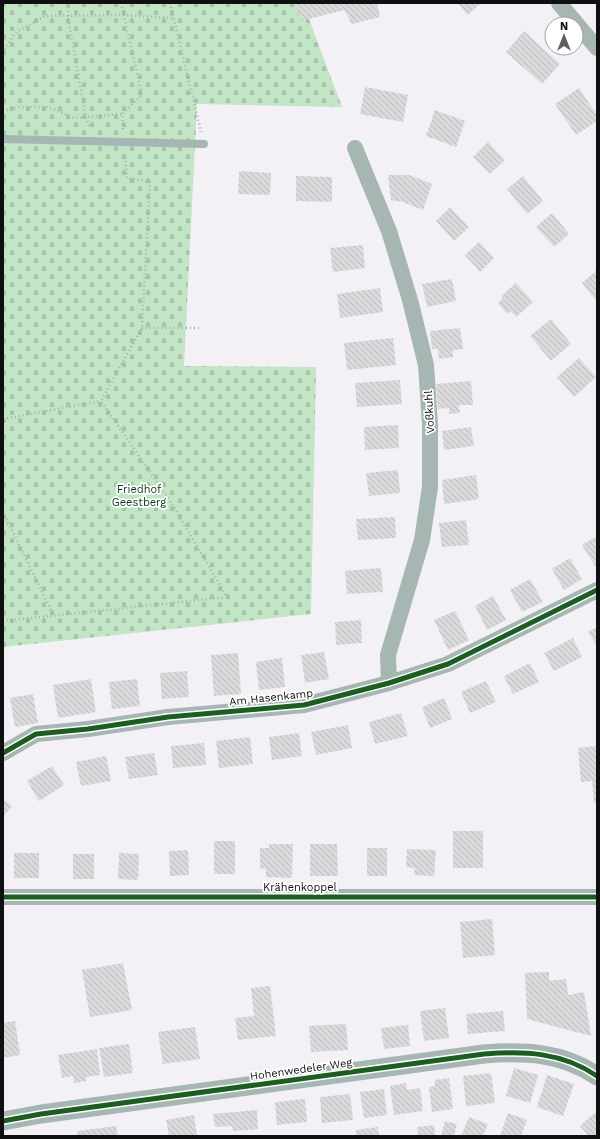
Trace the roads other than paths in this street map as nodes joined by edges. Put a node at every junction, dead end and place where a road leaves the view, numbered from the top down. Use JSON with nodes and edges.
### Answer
{"nodes":[{"id":1,"x":559,"y":3,"type":"edge"},
{"id":2,"x":597,"y":48,"type":"edge"},
{"id":3,"x":3,"y":139,"type":"edge"},
{"id":4,"x":204,"y":144,"type":"road end"},
{"id":5,"x":355,"y":148,"type":"dead end"},
{"id":6,"x":597,"y":590,"type":"edge"},
{"id":7,"x":389,"y":683,"type":"junction"},
{"id":8,"x":3,"y":753,"type":"edge"},
{"id":9,"x":3,"y":897,"type":"edge"},
{"id":10,"x":597,"y":897,"type":"edge"},
{"id":11,"x":597,"y":1076,"type":"edge"},
{"id":12,"x":3,"y":1122,"type":"edge"}],
"edges":[{"from":1,"to":2,"type":"street"},
{"from":3,"to":4,"type":"lane"},
{"from":5,"to":7,"type":"street","name":"Voßkuhl"},
{"from":6,"to":7,"type":"street","name":"Am Hasenkamp"},
{"from":7,"to":8,"type":"street","name":"Am Hasenkamp"},
{"from":9,"to":10,"type":"street","name":"Krähenkoppel"},
{"from":11,"to":12,"type":"street","name":"Hohenwedeler Weg"}]}
